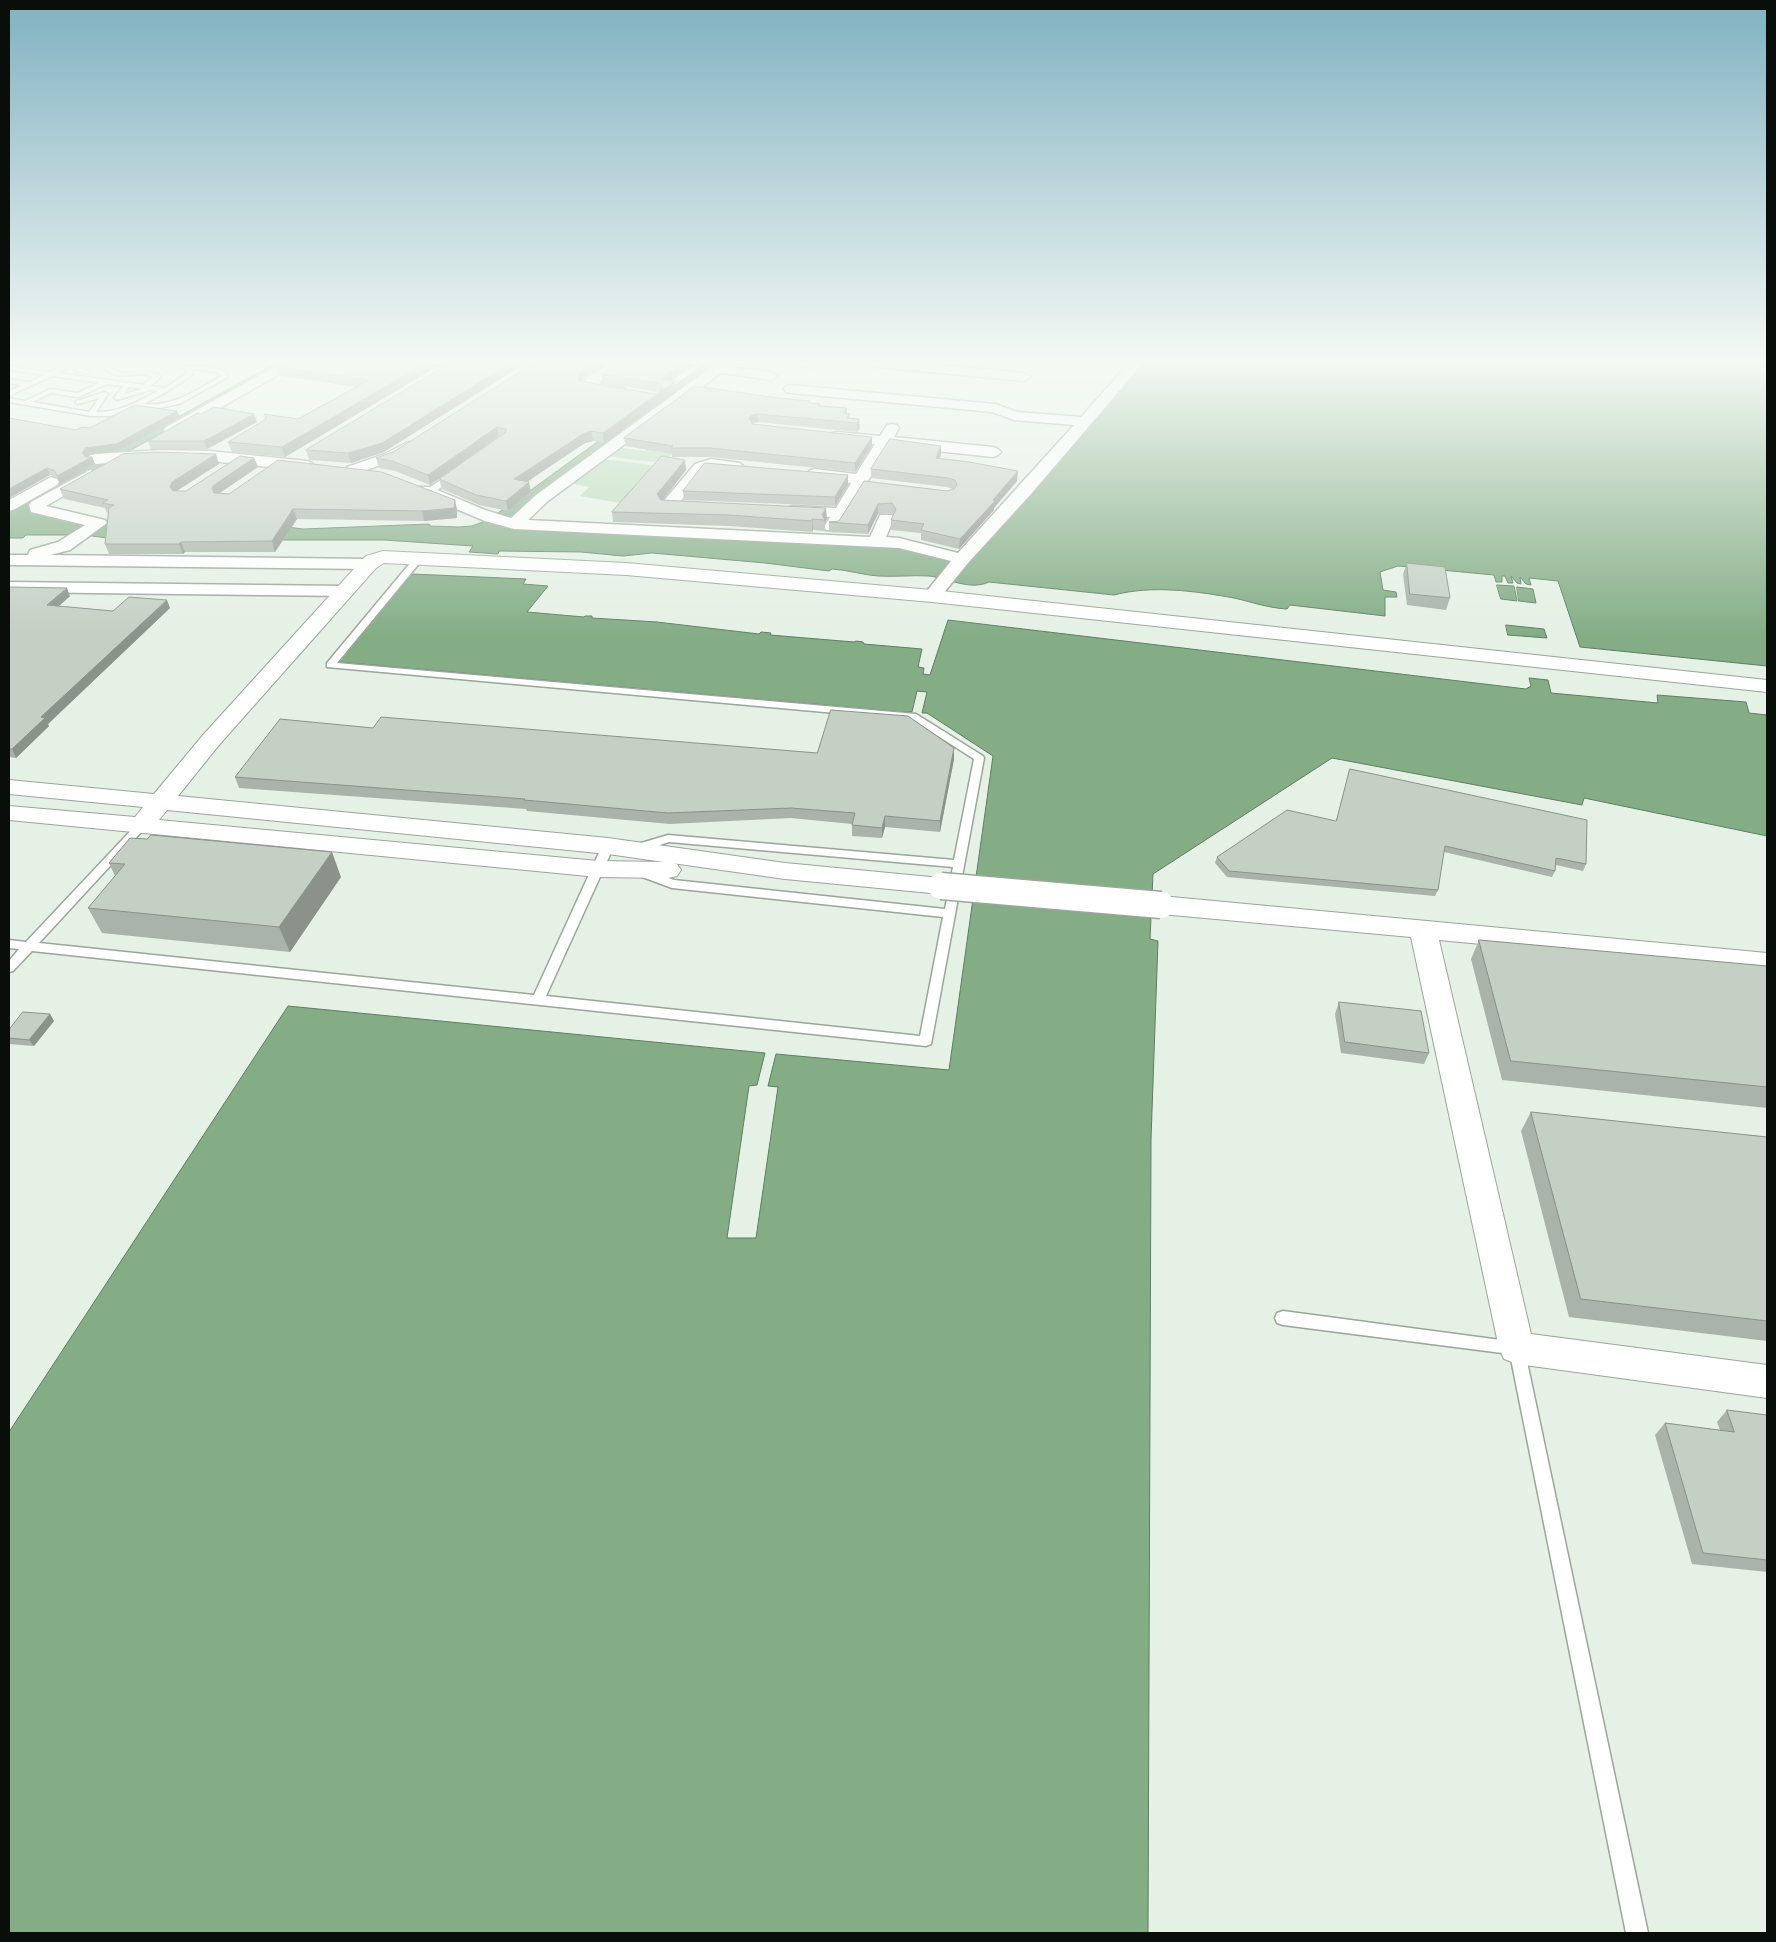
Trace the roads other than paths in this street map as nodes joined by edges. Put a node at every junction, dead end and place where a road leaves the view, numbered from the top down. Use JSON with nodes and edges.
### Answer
{"nodes":[{"id":1,"x":118,"y":454,"type":"edge"},
{"id":2,"x":119,"y":454,"type":"edge"},
{"id":3,"x":133,"y":454,"type":"edge"},
{"id":4,"x":214,"y":454,"type":"edge"},
{"id":5,"x":304,"y":454,"type":"edge"},
{"id":6,"x":397,"y":454,"type":"edge"},
{"id":7,"x":603,"y":454,"type":"edge"},
{"id":8,"x":877,"y":454,"type":"edge"},
{"id":9,"x":1056,"y":454,"type":"edge"},
{"id":10,"x":210,"y":456,"type":"junction"},
{"id":11,"x":240,"y":459,"type":"junction"},
{"id":12,"x":282,"y":464,"type":"junction"},
{"id":13,"x":686,"y":465,"type":"edge"},
{"id":14,"x":703,"y":466,"type":"junction"},
{"id":15,"x":749,"y":468,"type":"edge"},
{"id":16,"x":462,"y":469,"type":"edge"},
{"id":17,"x":224,"y":470,"type":"edge"},
{"id":18,"x":352,"y":470,"type":"junction"},
{"id":19,"x":796,"y":472,"type":"edge"},
{"id":20,"x":380,"y":474,"type":"edge"},
{"id":21,"x":255,"y":478,"type":"edge"},
{"id":22,"x":860,"y":482,"type":"junction"},
{"id":23,"x":414,"y":486,"type":"edge"},
{"id":24,"x":878,"y":486,"type":"edge"},
{"id":25,"x":430,"y":492,"type":"junction"},
{"id":26,"x":9,"y":506,"type":"edge"},
{"id":27,"x":707,"y":508,"type":"edge"},
{"id":28,"x":774,"y":510,"type":"edge"},
{"id":29,"x":840,"y":513,"type":"junction"},
{"id":30,"x":886,"y":518,"type":"dead end"},
{"id":31,"x":512,"y":523,"type":"junction"},
{"id":32,"x":824,"y":539,"type":"junction"},
{"id":33,"x":876,"y":542,"type":"junction"},
{"id":34,"x":418,"y":558,"type":"junction"},
{"id":35,"x":9,"y":559,"type":"edge"},
{"id":36,"x":961,"y":560,"type":"junction"},
{"id":37,"x":369,"y":564,"type":"junction"},
{"id":38,"x":9,"y":587,"type":"edge"},
{"id":39,"x":938,"y":588,"type":"junction"},
{"id":40,"x":345,"y":590,"type":"junction"},
{"id":41,"x":1767,"y":686,"type":"edge"},
{"id":42,"x":9,"y":787,"type":"edge"},
{"id":43,"x":160,"y":802,"type":"junction"},
{"id":44,"x":9,"y":813,"type":"edge"},
{"id":45,"x":142,"y":825,"type":"junction"},
{"id":46,"x":608,"y":846,"type":"junction"},
{"id":47,"x":634,"y":860,"type":"junction"},
{"id":48,"x":959,"y":864,"type":"junction"},
{"id":49,"x":598,"y":869,"type":"junction"},
{"id":50,"x":950,"y":914,"type":"junction"},
{"id":51,"x":1423,"y":930,"type":"junction"},
{"id":52,"x":9,"y":944,"type":"edge"},
{"id":53,"x":27,"y":946,"type":"junction"},
{"id":54,"x":1767,"y":962,"type":"edge"},
{"id":55,"x":9,"y":968,"type":"edge"},
{"id":56,"x":538,"y":1000,"type":"junction"},
{"id":57,"x":1283,"y":1318,"type":"dead end"},
{"id":58,"x":1517,"y":1348,"type":"junction"},
{"id":59,"x":1767,"y":1382,"type":"edge"},
{"id":60,"x":1637,"y":1933,"type":"edge"}],
"edges":[{"from":1,"to":26,"type":"street"},
{"from":2,"to":35,"type":"street"},
{"from":3,"to":10,"type":"street"},
{"from":4,"to":10,"type":"street"},
{"from":5,"to":12,"type":"street"},
{"from":6,"to":18,"type":"street"},
{"from":7,"to":31,"type":"street"},
{"from":8,"to":22,"type":"street"},
{"from":9,"to":36,"type":"street"},
{"from":10,"to":11,"type":"street"},
{"from":11,"to":12,"type":"street"},
{"from":11,"to":17,"type":"street"},
{"from":12,"to":18,"type":"street"},
{"from":12,"to":21,"type":"street"},
{"from":13,"to":14,"type":"street"},
{"from":14,"to":15,"type":"street"},
{"from":14,"to":27,"type":"street"},
{"from":16,"to":25,"type":"lane"},
{"from":18,"to":20,"type":"street"},
{"from":19,"to":22,"type":"street"},
{"from":22,"to":24,"type":"street"},
{"from":22,"to":29,"type":"street"},
{"from":23,"to":25,"type":"street"},
{"from":25,"to":31,"type":"street"},
{"from":28,"to":29,"type":"street"},
{"from":29,"to":32,"type":"street"},
{"from":30,"to":33,"type":"street"},
{"from":31,"to":32,"type":"street"},
{"from":32,"to":33,"type":"street"},
{"from":33,"to":36,"type":"street"},
{"from":34,"to":37,"type":"street"},
{"from":34,"to":39,"type":"street"},
{"from":34,"to":48,"type":"lane"},
{"from":35,"to":37,"type":"street"},
{"from":36,"to":39,"type":"street"},
{"from":37,"to":40,"type":"street"},
{"from":38,"to":40,"type":"street"},
{"from":39,"to":41,"type":"street"},
{"from":40,"to":43,"type":"street"},
{"from":42,"to":43,"type":"street"},
{"from":43,"to":45,"type":"street"},
{"from":43,"to":46,"type":"street"},
{"from":44,"to":45,"type":"street"},
{"from":45,"to":49,"type":"street"},
{"from":45,"to":53,"type":"lane"},
{"from":46,"to":47,"type":"street"},
{"from":46,"to":49,"type":"lane"},
{"from":47,"to":48,"type":"lane"},
{"from":47,"to":49,"type":"street"},
{"from":47,"to":50,"type":"lane"},
{"from":47,"to":51,"type":"street","bridge":true},
{"from":48,"to":50,"type":"lane"},
{"from":49,"to":56,"type":"lane"},
{"from":50,"to":56,"type":"lane"},
{"from":51,"to":54,"type":"street"},
{"from":51,"to":58,"type":"street"},
{"from":52,"to":53,"type":"lane"},
{"from":53,"to":55,"type":"lane"},
{"from":53,"to":56,"type":"lane"},
{"from":57,"to":58,"type":"lane"},
{"from":58,"to":59,"type":"street"},
{"from":58,"to":60,"type":"lane"}]}
